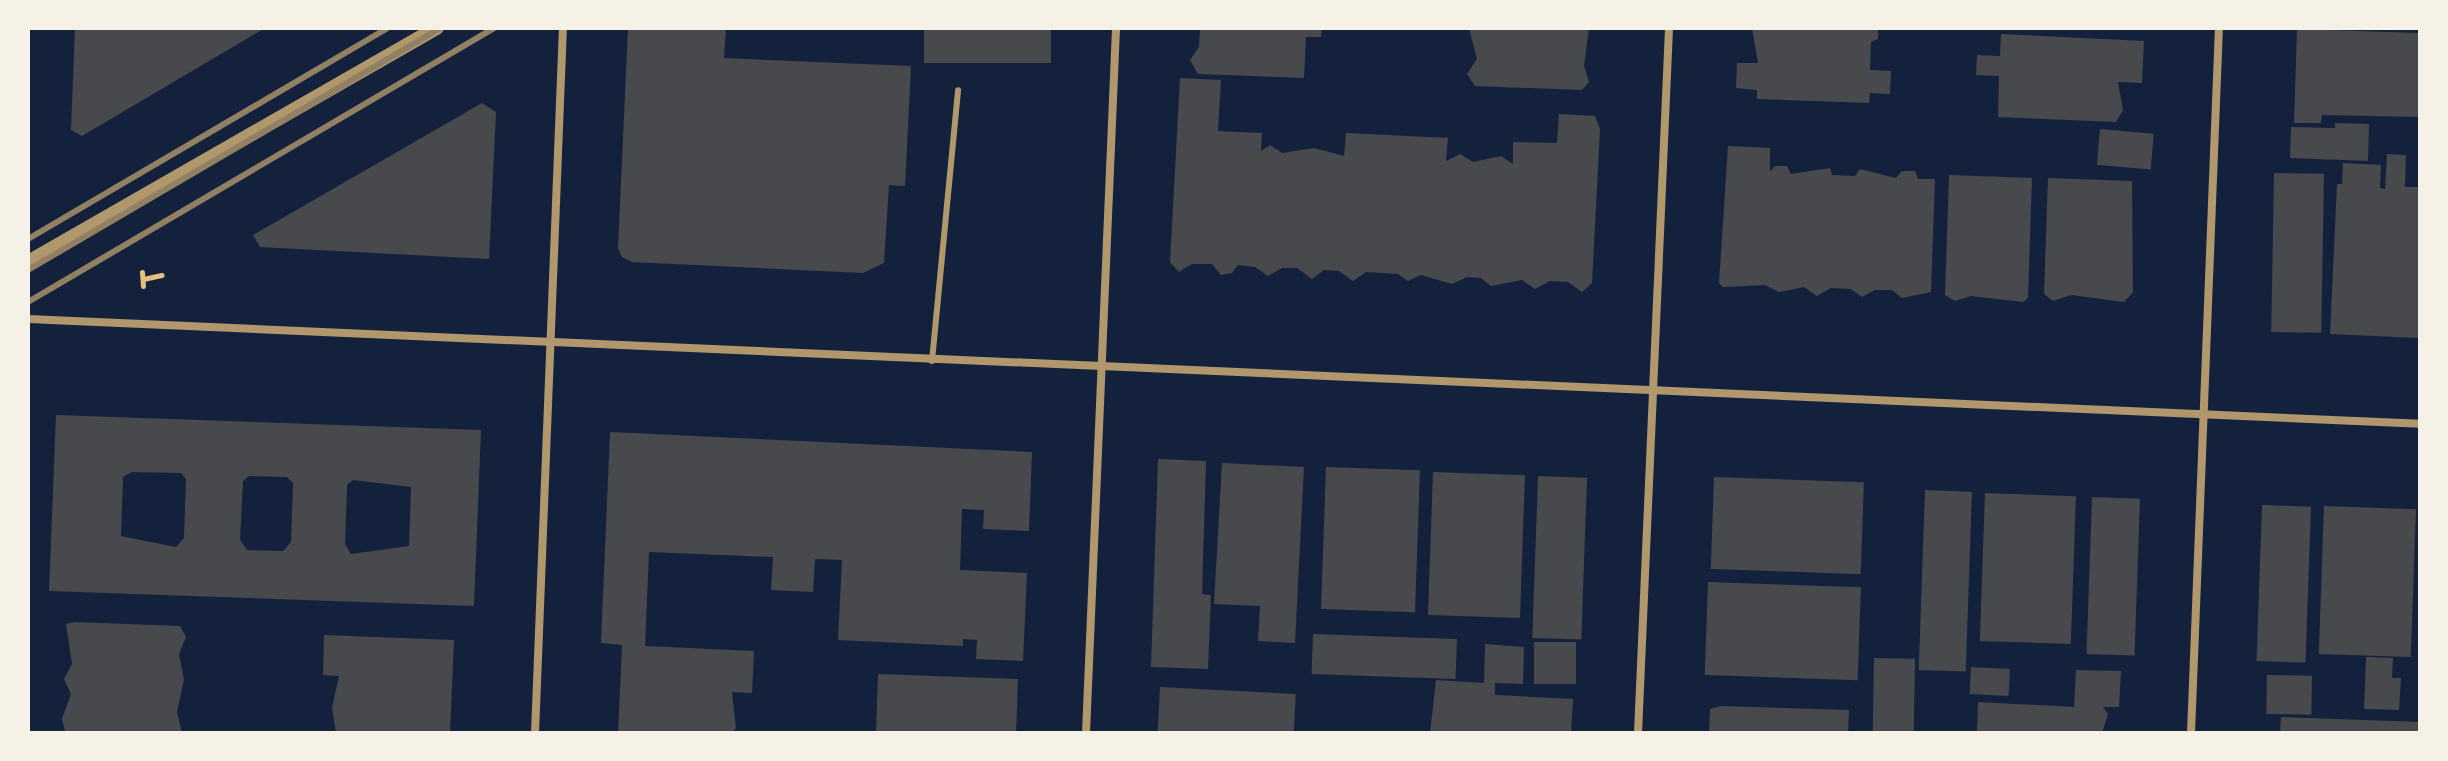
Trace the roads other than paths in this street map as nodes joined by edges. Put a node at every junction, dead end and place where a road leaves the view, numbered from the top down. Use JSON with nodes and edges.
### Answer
{"nodes":[{"id":1,"x":437,"y":28,"type":"edge"},
{"id":2,"x":563,"y":28,"type":"edge"},
{"id":3,"x":1116,"y":28,"type":"edge"},
{"id":4,"x":1669,"y":28,"type":"edge"},
{"id":5,"x":2219,"y":28,"type":"edge"},
{"id":6,"x":958,"y":90,"type":"dead end"},
{"id":7,"x":28,"y":262,"type":"edge"},
{"id":8,"x":28,"y":319,"type":"edge"},
{"id":9,"x":552,"y":345,"type":"junction"},
{"id":10,"x":932,"y":361,"type":"junction"},
{"id":11,"x":1103,"y":368,"type":"junction"},
{"id":12,"x":1653,"y":392,"type":"junction"},
{"id":13,"x":2204,"y":415,"type":"junction"},
{"id":14,"x":2420,"y":424,"type":"edge"},
{"id":15,"x":535,"y":733,"type":"edge"},
{"id":16,"x":1086,"y":733,"type":"edge"},
{"id":17,"x":1638,"y":733,"type":"edge"},
{"id":18,"x":2191,"y":733,"type":"edge"}],
"edges":[{"from":1,"to":7,"type":"street"},
{"from":2,"to":9,"type":"street"},
{"from":3,"to":11,"type":"street"},
{"from":4,"to":12,"type":"street"},
{"from":5,"to":13,"type":"street"},
{"from":6,"to":10,"type":"lane"},
{"from":8,"to":9,"type":"street"},
{"from":9,"to":10,"type":"street"},
{"from":9,"to":15,"type":"street"},
{"from":10,"to":11,"type":"street"},
{"from":11,"to":12,"type":"street"},
{"from":11,"to":16,"type":"street"},
{"from":12,"to":13,"type":"street"},
{"from":12,"to":17,"type":"street"},
{"from":13,"to":14,"type":"street"},
{"from":13,"to":18,"type":"street"}]}
